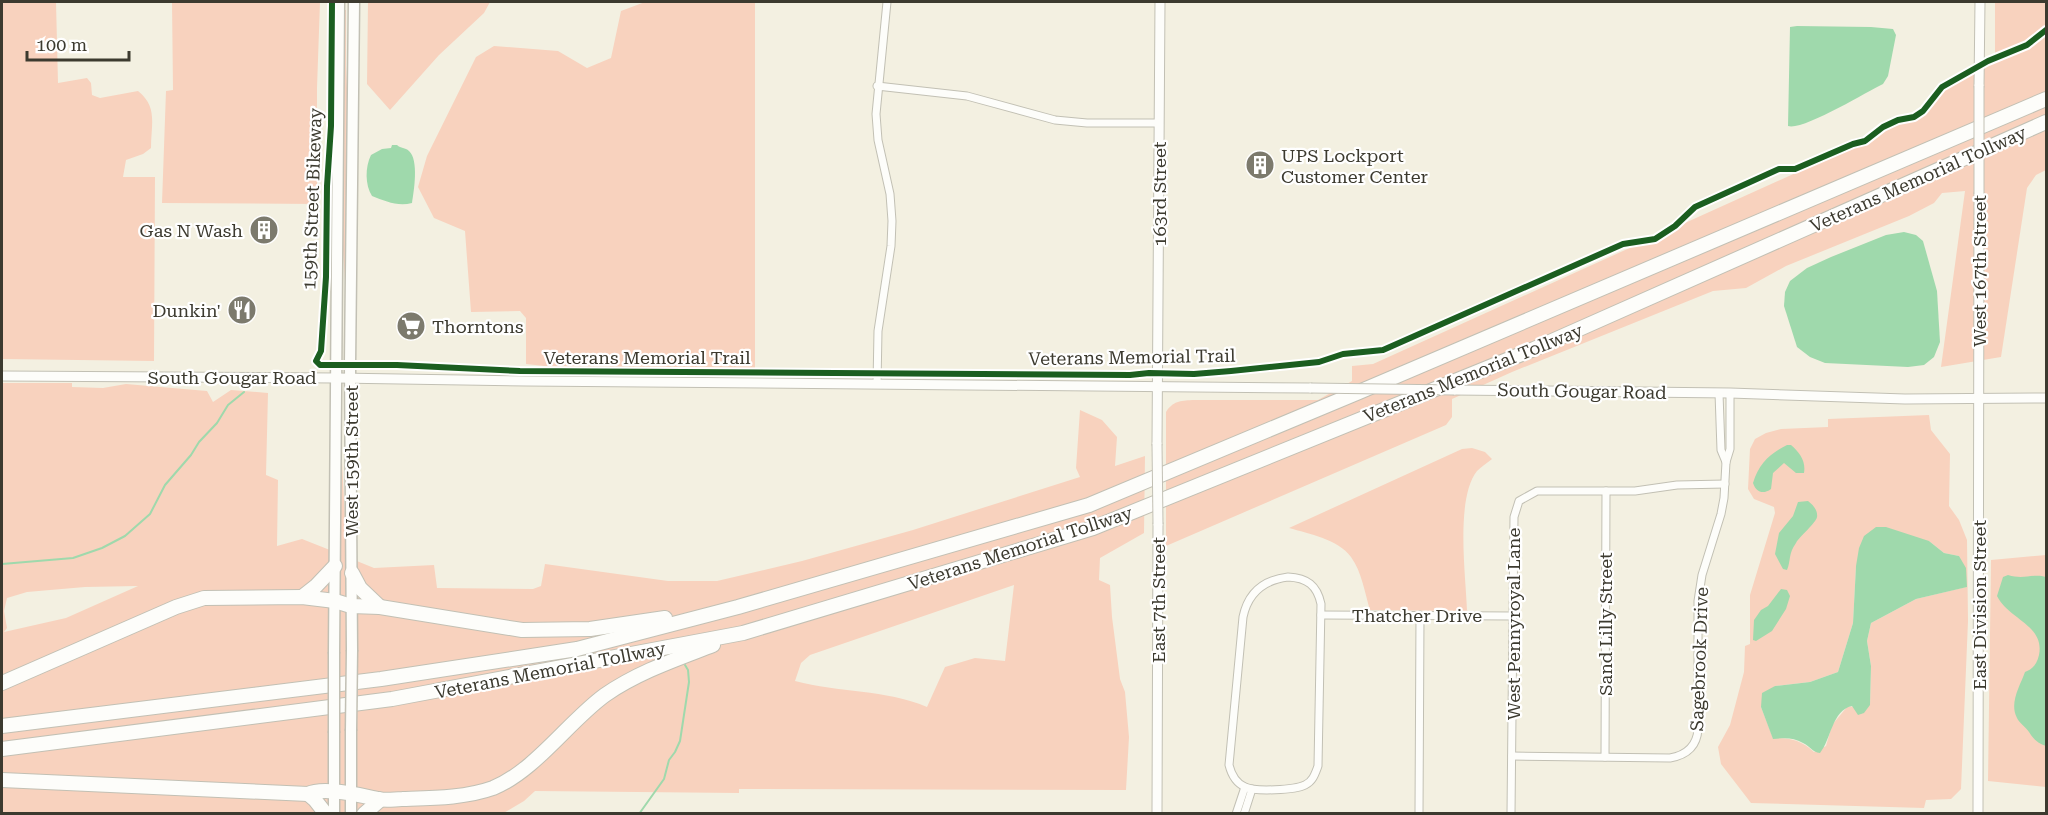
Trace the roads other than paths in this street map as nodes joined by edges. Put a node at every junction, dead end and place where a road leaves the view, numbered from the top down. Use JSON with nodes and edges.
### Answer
{"nodes":[{"id":1,"x":339,"y":2,"type":"edge"},
{"id":2,"x":354,"y":2,"type":"edge"},
{"id":3,"x":887,"y":2,"type":"edge"},
{"id":4,"x":1160,"y":2,"type":"edge"},
{"id":5,"x":1980,"y":2,"type":"edge"},
{"id":6,"x":877,"y":86,"type":"junction"},
{"id":7,"x":2046,"y":99,"type":"edge"},
{"id":8,"x":2046,"y":122,"type":"edge"},
{"id":9,"x":1159,"y":123,"type":"junction"},
{"id":10,"x":2,"y":376,"type":"edge"},
{"id":11,"x":337,"y":378,"type":"junction"},
{"id":12,"x":350,"y":378,"type":"junction"},
{"id":13,"x":877,"y":384,"type":"junction"},
{"id":14,"x":1157,"y":386,"type":"junction"},
{"id":15,"x":1719,"y":393,"type":"junction"},
{"id":16,"x":1730,"y":393,"type":"junction"},
{"id":17,"x":1979,"y":397,"type":"junction"},
{"id":18,"x":2046,"y":398,"type":"edge"},
{"id":19,"x":1726,"y":462,"type":"junction"},
{"id":20,"x":1725,"y":484,"type":"junction"},
{"id":21,"x":1606,"y":491,"type":"junction"},
{"id":22,"x":335,"y":567,"type":"junction"},
{"id":23,"x":352,"y":573,"type":"junction"},
{"id":24,"x":302,"y":597,"type":"junction"},
{"id":25,"x":335,"y":601,"type":"junction"},
{"id":26,"x":351,"y":606,"type":"junction"},
{"id":27,"x":380,"y":607,"type":"junction"},
{"id":28,"x":738,"y":607,"type":"junction"},
{"id":29,"x":1321,"y":615,"type":"junction"},
{"id":30,"x":1420,"y":615,"type":"junction"},
{"id":31,"x":1513,"y":616,"type":"junction"},
{"id":32,"x":758,"y":629,"type":"junction"},
{"id":33,"x":2,"y":683,"type":"edge"},
{"id":34,"x":2,"y":726,"type":"edge"},
{"id":35,"x":2,"y":749,"type":"edge"},
{"id":36,"x":1512,"y":756,"type":"junction"},
{"id":37,"x":1605,"y":757,"type":"junction"},
{"id":38,"x":2,"y":780,"type":"edge"},
{"id":39,"x":1248,"y":788,"type":"junction"},
{"id":40,"x":334,"y":791,"type":"junction"},
{"id":41,"x":308,"y":794,"type":"junction"},
{"id":42,"x":351,"y":795,"type":"junction"},
{"id":43,"x":380,"y":800,"type":"junction"},
{"id":44,"x":326,"y":813,"type":"edge"},
{"id":45,"x":334,"y":813,"type":"edge"},
{"id":46,"x":351,"y":813,"type":"edge"},
{"id":47,"x":364,"y":813,"type":"edge"},
{"id":48,"x":1157,"y":813,"type":"edge"},
{"id":49,"x":1236,"y":813,"type":"edge"},
{"id":50,"x":1244,"y":813,"type":"edge"},
{"id":51,"x":1419,"y":813,"type":"edge"},
{"id":52,"x":1511,"y":813,"type":"edge"},
{"id":53,"x":1978,"y":813,"type":"edge"}],
"edges":[{"from":1,"to":11,"type":"main road","name":"West 159th Street"},
{"from":2,"to":12,"type":"main road","name":"West 159th Street"},
{"from":3,"to":6,"type":"street"},
{"from":4,"to":9,"type":"street","name":"163rd Street"},
{"from":5,"to":17,"type":"street","name":"West 167th Street","bridge":true},
{"from":6,"to":9,"type":"street"},
{"from":6,"to":13,"type":"street"},
{"from":7,"to":28,"type":"highway","name":"Veterans Memorial Tollway"},
{"from":8,"to":32,"type":"highway","name":"Veterans Memorial Tollway"},
{"from":9,"to":14,"type":"street","name":"163rd Street"},
{"from":10,"to":11,"type":"street","name":"South Gougar Road"},
{"from":11,"to":12,"type":"street","name":"South Gougar Road"},
{"from":11,"to":22,"type":"main road","name":"West 159th Street"},
{"from":12,"to":13,"type":"street","name":"South Gougar Road"},
{"from":12,"to":23,"type":"main road","name":"West 159th Street"},
{"from":13,"to":14,"type":"street","name":"South Gougar Road"},
{"from":14,"to":15,"type":"street","name":"South Gougar Road","bridge":true},
{"from":14,"to":48,"type":"street","name":"East 7th Street","bridge":true},
{"from":15,"to":16,"type":"street","name":"South Gougar Road"},
{"from":15,"to":19,"type":"street","name":"Sagebrook Drive"},
{"from":16,"to":17,"type":"street","name":"South Gougar Road"},
{"from":16,"to":19,"type":"street","name":"Sagebrook Drive"},
{"from":17,"to":18,"type":"street","name":"South Gougar Road"},
{"from":17,"to":53,"type":"street","name":"East Division Street"},
{"from":19,"to":20,"type":"street","name":"Sagebrook Drive"},
{"from":20,"to":21,"type":"street","name":"West Pennyroyal Lane"},
{"from":20,"to":37,"type":"street","name":"Sagebrook Drive"},
{"from":21,"to":31,"type":"street","name":"West Pennyroyal Lane"},
{"from":21,"to":37,"type":"street","name":"Sand Lilly Street"},
{"from":22,"to":24,"type":"highway"},
{"from":22,"to":25,"type":"main road","name":"West 159th Street"},
{"from":23,"to":26,"type":"main road","name":"West 159th Street"},
{"from":23,"to":27,"type":"highway"},
{"from":24,"to":25,"type":"highway"},
{"from":24,"to":33,"type":"highway"},
{"from":25,"to":26,"type":"highway"},
{"from":25,"to":40,"type":"main road","name":"West 159th Street","bridge":true},
{"from":26,"to":27,"type":"highway"},
{"from":26,"to":42,"type":"main road","name":"West 159th Street","bridge":true},
{"from":27,"to":28,"type":"highway"},
{"from":28,"to":34,"type":"highway","name":"Veterans Memorial Tollway"},
{"from":29,"to":30,"type":"street","name":"Thatcher Drive"},
{"from":29,"to":39,"type":"street"},
{"from":29,"to":39,"type":"street"},
{"from":30,"to":31,"type":"street","name":"Thatcher Drive"},
{"from":30,"to":51,"type":"street"},
{"from":31,"to":36,"type":"street","name":"West Pennyroyal Lane"},
{"from":32,"to":35,"type":"highway","name":"Veterans Memorial Tollway"},
{"from":32,"to":43,"type":"highway"},
{"from":36,"to":37,"type":"street","name":"Sagebrook Drive"},
{"from":36,"to":52,"type":"street","name":"West Pennyroyal Lane"},
{"from":38,"to":41,"type":"highway"},
{"from":39,"to":49,"type":"street"},
{"from":39,"to":50,"type":"street"},
{"from":40,"to":41,"type":"highway"},
{"from":40,"to":42,"type":"highway"},
{"from":40,"to":45,"type":"main road","name":"West 159th Street"},
{"from":41,"to":44,"type":"highway"},
{"from":42,"to":43,"type":"highway"},
{"from":42,"to":46,"type":"main road","name":"West 159th Street"},
{"from":43,"to":47,"type":"highway"}]}
